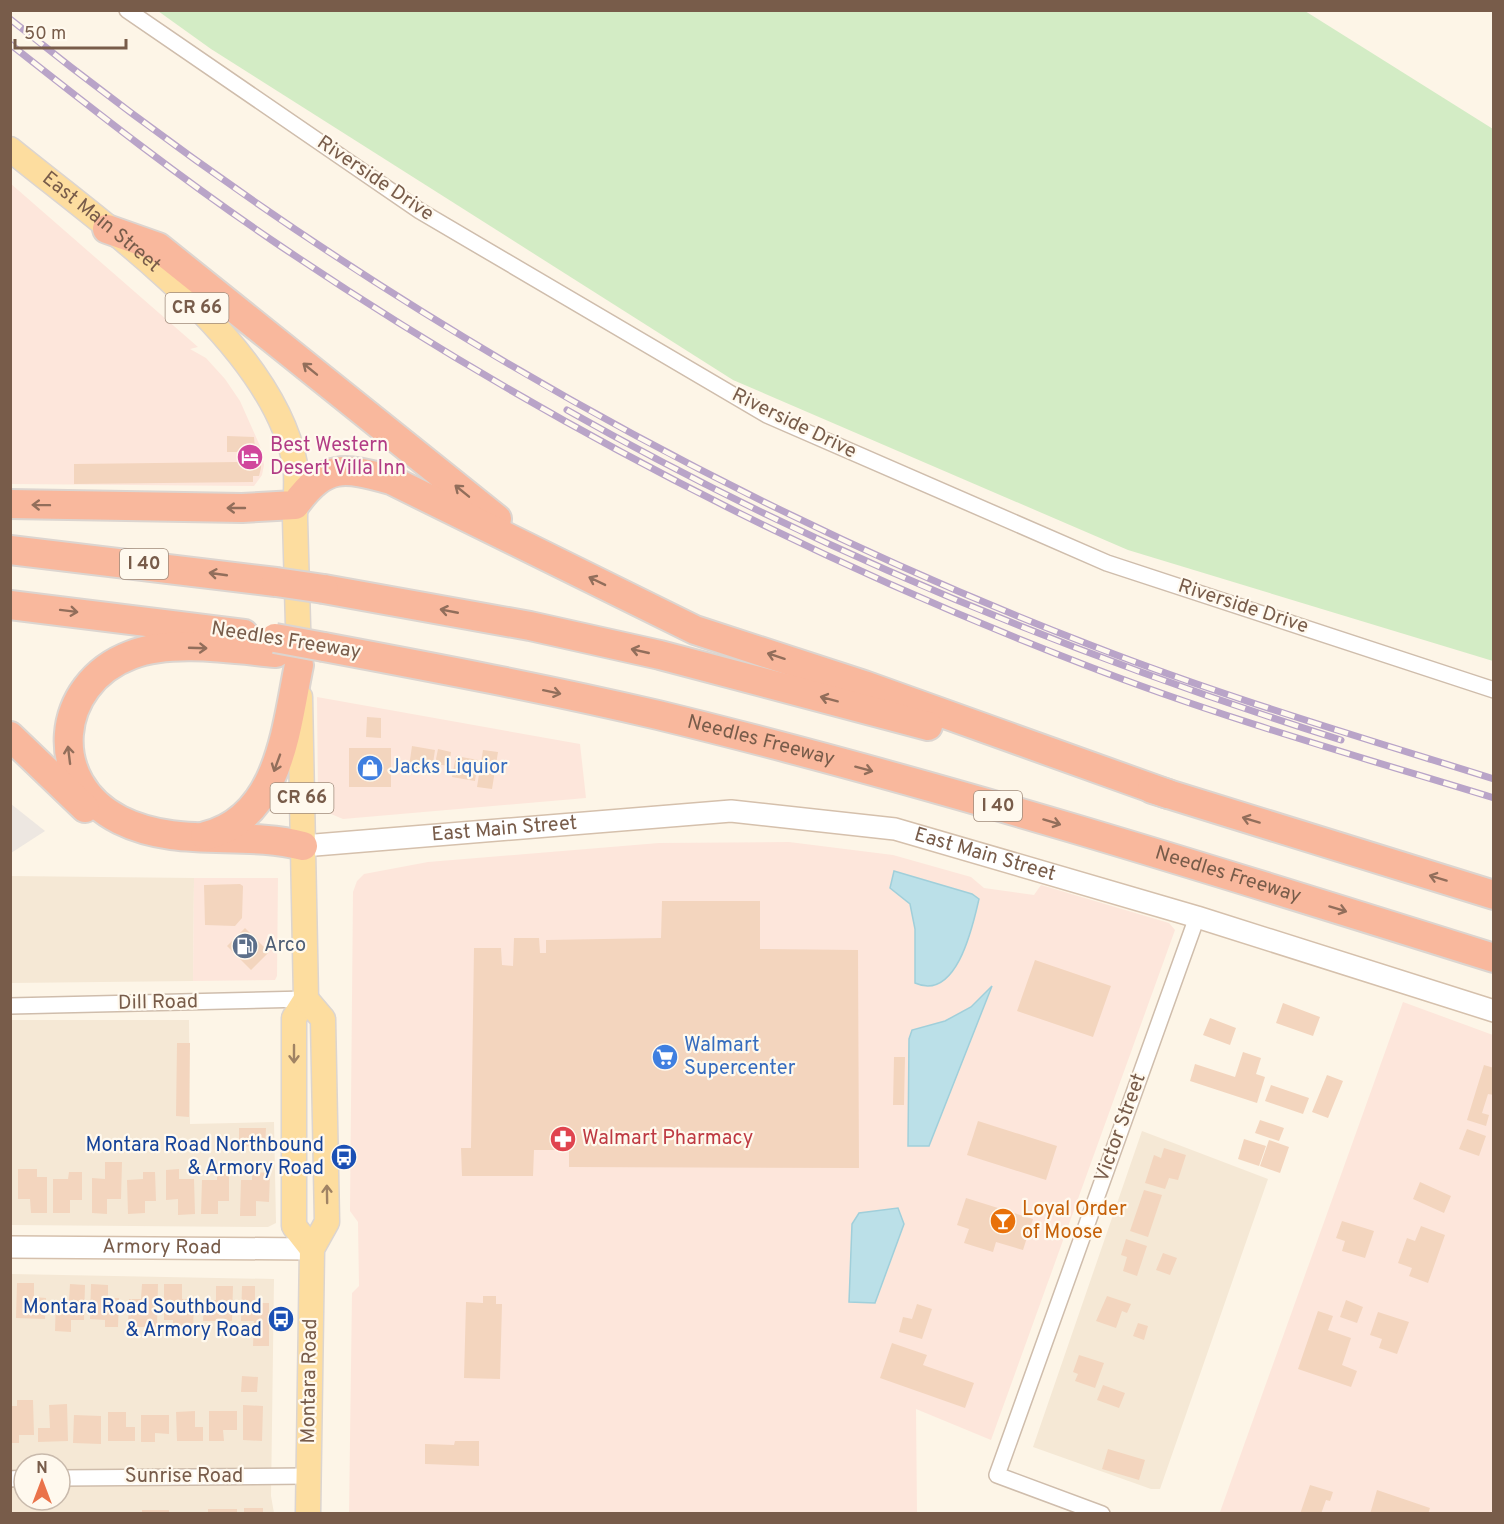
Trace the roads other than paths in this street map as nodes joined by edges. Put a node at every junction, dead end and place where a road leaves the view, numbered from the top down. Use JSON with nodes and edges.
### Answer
{"nodes":[{"id":1,"x":127,"y":10,"type":"edge"},
{"id":2,"x":10,"y":149,"type":"edge"},
{"id":3,"x":107,"y":229,"type":"junction"},
{"id":4,"x":10,"y":504,"type":"edge"},
{"id":5,"x":295,"y":506,"type":"junction"},
{"id":6,"x":10,"y":550,"type":"edge"},
{"id":7,"x":541,"y":554,"type":"junction"},
{"id":8,"x":10,"y":605,"type":"edge"},
{"id":9,"x":299,"y":653,"type":"junction"},
{"id":10,"x":1494,"y":690,"type":"edge"},
{"id":11,"x":10,"y":736,"type":"edge"},
{"id":12,"x":1168,"y":794,"type":"junction"},
{"id":13,"x":195,"y":838,"type":"junction"},
{"id":14,"x":303,"y":846,"type":"junction"},
{"id":15,"x":1494,"y":895,"type":"edge"},
{"id":16,"x":1197,"y":917,"type":"junction"},
{"id":17,"x":1494,"y":958,"type":"edge"},
{"id":18,"x":306,"y":999,"type":"junction"},
{"id":19,"x":10,"y":1006,"type":"edge"},
{"id":20,"x":1494,"y":1011,"type":"edge"},
{"id":21,"x":10,"y":1247,"type":"edge"},
{"id":22,"x":312,"y":1249,"type":"junction"},
{"id":23,"x":308,"y":1476,"type":"junction"},
{"id":24,"x":72,"y":1478,"type":"edge"},
{"id":25,"x":308,"y":1514,"type":"edge"},
{"id":26,"x":1102,"y":1514,"type":"edge"}],
"edges":[{"from":1,"to":10,"type":"street","name":"Riverside Drive"},
{"from":2,"to":3,"type":"main road","name":"East Main Street","number":"CR 66"},
{"from":3,"to":5,"type":"main road","name":"East Main Street","number":"CR 66"},
{"from":7,"to":3,"type":"highway","one_way":true},
{"from":5,"to":4,"type":"highway","one_way":true},
{"from":5,"to":7,"type":"highway"},
{"from":5,"to":9,"type":"main road","name":"East Main Street","number":"CR 66"},
{"from":12,"to":6,"type":"highway","number":"I 40","one_way":true,"bridge":true},
{"from":12,"to":7,"type":"highway","one_way":true},
{"from":8,"to":9,"type":"highway","name":"Needles Freeway","number":"I 40","one_way":true},
{"from":9,"to":13,"type":"highway","one_way":true},
{"from":13,"to":9,"type":"highway","one_way":true},
{"from":9,"to":14,"type":"main road","name":"East Main Street","number":"CR 66"},
{"from":9,"to":17,"type":"highway","name":"Needles Freeway","number":"I 40","one_way":true},
{"from":11,"to":14,"type":"highway"},
{"from":15,"to":12,"type":"highway","number":"I 40","one_way":true},
{"from":13,"to":14,"type":"highway"},
{"from":14,"to":16,"type":"street","name":"East Main Street"},
{"from":14,"to":18,"type":"main road"},
{"from":16,"to":20,"type":"street","name":"East Main Street"},
{"from":16,"to":26,"type":"street","name":"Victor Street"},
{"from":18,"to":19,"type":"street","name":"Dill Road"},
{"from":18,"to":22,"type":"main road","one_way":true},
{"from":22,"to":18,"type":"main road","name":"Montara Road","one_way":true},
{"from":21,"to":22,"type":"street","name":"Armory Road"},
{"from":22,"to":23,"type":"main road","name":"Montara Road"},
{"from":23,"to":24,"type":"street","name":"Sunrise Road"},
{"from":23,"to":25,"type":"main road","name":"Montara Road"}]}
